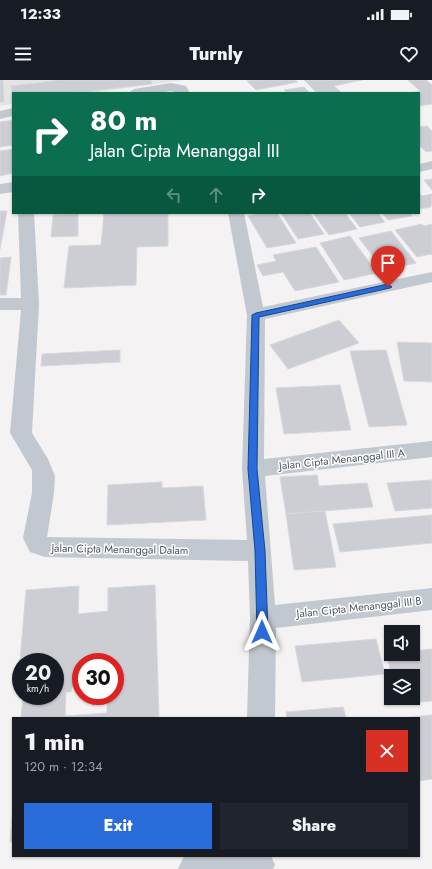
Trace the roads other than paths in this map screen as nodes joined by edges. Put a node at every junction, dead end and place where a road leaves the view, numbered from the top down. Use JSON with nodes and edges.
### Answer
{"nodes":[{"id":1,"x":140,"y":92,"type":"edge"},
{"id":2,"x":183,"y":92,"type":"edge"},
{"id":3,"x":12,"y":112,"type":"edge"},
{"id":4,"x":0,"y":114,"type":"edge"},
{"id":5,"x":432,"y":165,"type":"edge"},
{"id":6,"x":420,"y":168,"type":"edge"},
{"id":7,"x":12,"y":187,"type":"edge"},
{"id":8,"x":0,"y":189,"type":"edge"},
{"id":9,"x":26,"y":214,"type":"edge"},
{"id":10,"x":236,"y":214,"type":"edge"},
{"id":11,"x":432,"y":277,"type":"edge"},
{"id":12,"x":0,"y":304,"type":"edge"},
{"id":13,"x":30,"y":304,"type":"junction"},
{"id":14,"x":256,"y":315,"type":"junction"},
{"id":15,"x":432,"y":449,"type":"edge"},
{"id":16,"x":253,"y":469,"type":"junction"},
{"id":17,"x":260,"y":551,"type":"junction"},
{"id":18,"x":432,"y":599,"type":"edge"},
{"id":19,"x":262,"y":618,"type":"junction"},
{"id":20,"x":261,"y":717,"type":"edge"},
{"id":21,"x":259,"y":863,"type":"edge"},
{"id":22,"x":194,"y":869,"type":"edge"}],
"edges":[{"from":1,"to":2,"type":"street"},
{"from":3,"to":4,"type":"street"},
{"from":5,"to":6,"type":"street"},
{"from":7,"to":8,"type":"street"},
{"from":9,"to":13,"type":"street","name":"Jalan Cipta Menanggal Dalam"},
{"from":10,"to":14,"type":"street"},
{"from":11,"to":14,"type":"street"},
{"from":12,"to":13,"type":"street"},
{"from":13,"to":17,"type":"street","name":"Jalan Cipta Menanggal Dalam"},
{"from":14,"to":16,"type":"street"},
{"from":15,"to":16,"type":"street","name":"Jalan Cipta Menanggal III A"},
{"from":16,"to":17,"type":"street"},
{"from":17,"to":19,"type":"street"},
{"from":18,"to":19,"type":"street","name":"Jalan Cipta Menanggal III B"},
{"from":19,"to":20,"type":"street"},
{"from":21,"to":22,"type":"street"}]}
